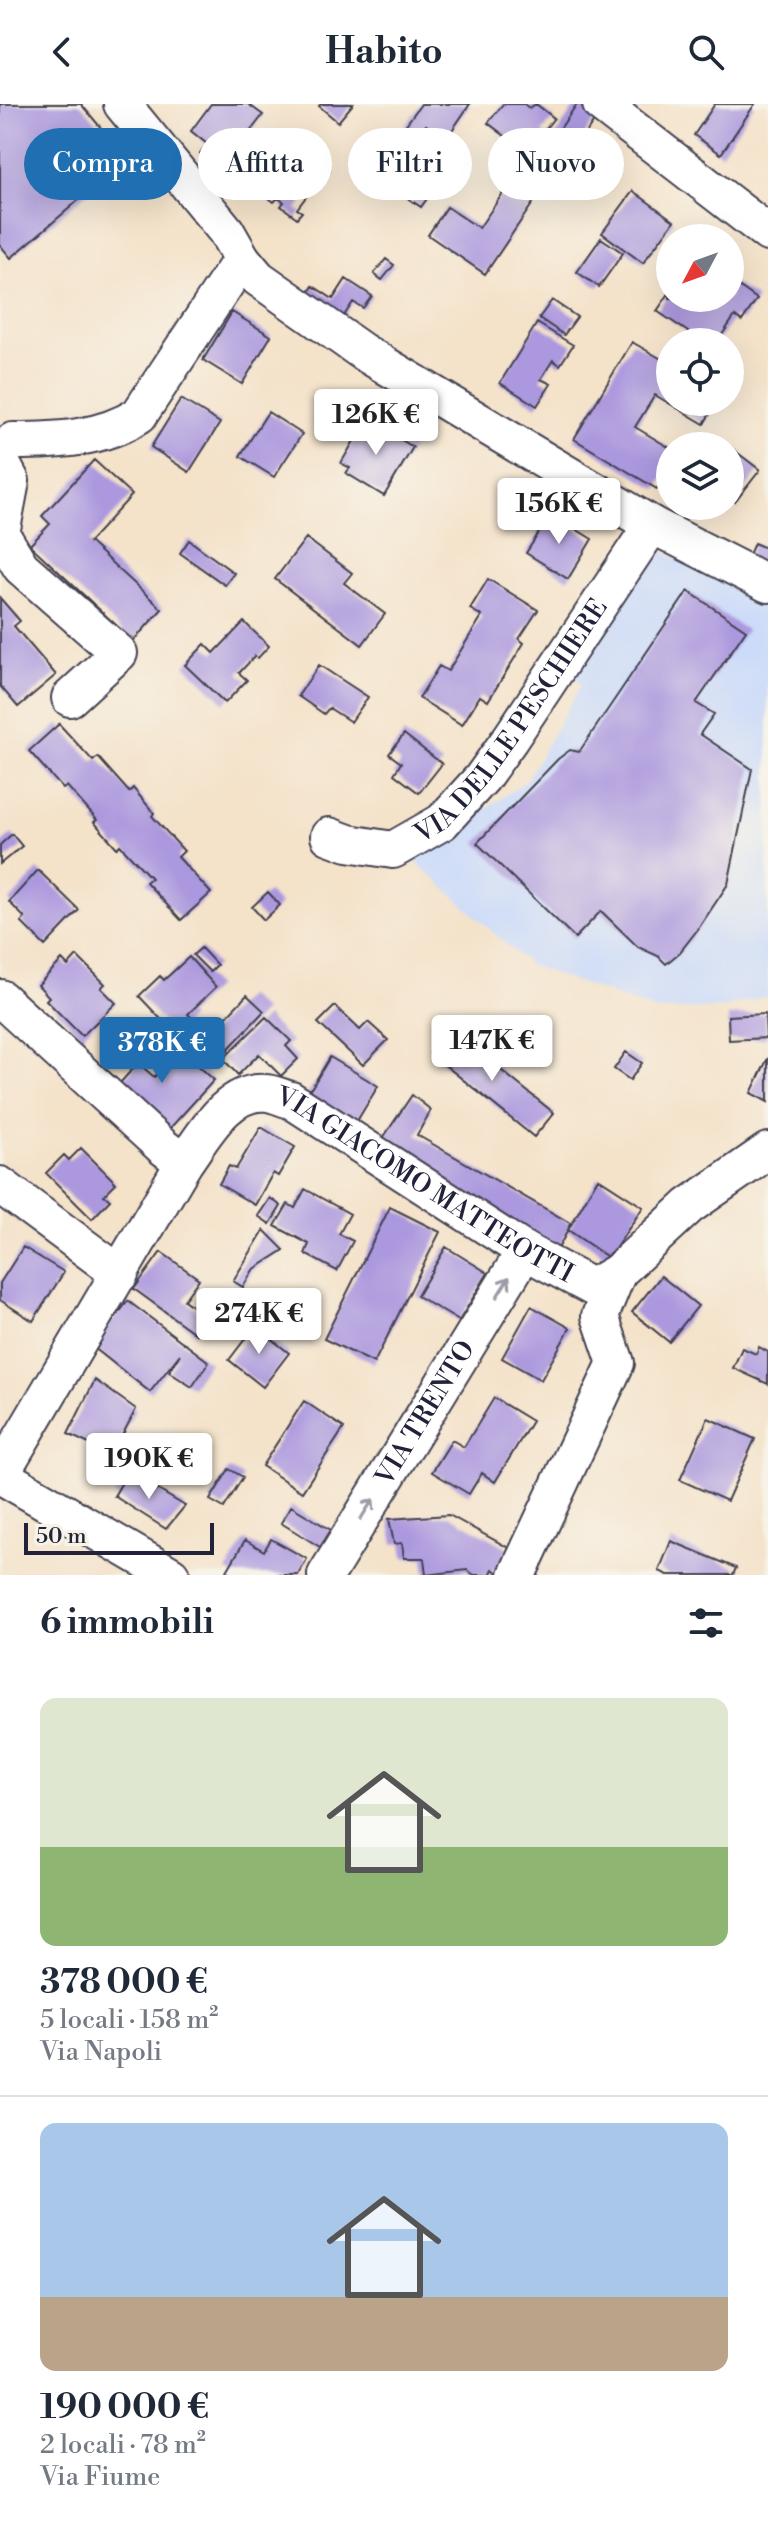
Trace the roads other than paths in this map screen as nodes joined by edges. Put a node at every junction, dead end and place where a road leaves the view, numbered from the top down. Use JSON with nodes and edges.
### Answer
{"nodes":[{"id":1,"x":122,"y":104,"type":"edge"},
{"id":2,"x":601,"y":104,"type":"edge"},
{"id":3,"x":768,"y":233,"type":"edge"},
{"id":4,"x":242,"y":259,"type":"junction"},
{"id":5,"x":3,"y":446,"type":"edge"},
{"id":6,"x":652,"y":525,"type":"junction"},
{"id":7,"x":768,"y":584,"type":"edge"},
{"id":8,"x":70,"y":698,"type":"dead end"},
{"id":9,"x":329,"y":836,"type":"dead end"},
{"id":10,"x":0,"y":998,"type":"edge"},
{"id":11,"x":768,"y":1151,"type":"edge"},
{"id":12,"x":184,"y":1163,"type":"junction"},
{"id":13,"x":0,"y":1185,"type":"edge"},
{"id":14,"x":525,"y":1251,"type":"junction"},
{"id":15,"x":618,"y":1272,"type":"junction"},
{"id":16,"x":120,"y":1274,"type":"junction"},
{"id":17,"x":0,"y":1475,"type":"edge"},
{"id":18,"x":171,"y":1575,"type":"edge"},
{"id":19,"x":326,"y":1575,"type":"edge"},
{"id":20,"x":517,"y":1575,"type":"edge"}],
"edges":[{"from":1,"to":4,"type":"street"},
{"from":2,"to":3,"type":"street"},
{"from":4,"to":5,"type":"street"},
{"from":4,"to":6,"type":"street"},
{"from":5,"to":8,"type":"street"},
{"from":6,"to":7,"type":"street"},
{"from":6,"to":9,"type":"street","name":"VIA DELLE PESCHIERE"},
{"from":10,"to":12,"type":"street"},
{"from":11,"to":15,"type":"street","name":"VIA GIACOMO MATTEOTTI"},
{"from":12,"to":14,"type":"street","name":"VIA GIACOMO MATTEOTTI"},
{"from":12,"to":16,"type":"street","name":"VIA GIACOMO MATTEOTTI"},
{"from":13,"to":16,"type":"street"},
{"from":14,"to":15,"type":"street","name":"VIA GIACOMO MATTEOTTI"},
{"from":19,"to":14,"type":"street","name":"VIA TRENTO","one_way":true},
{"from":15,"to":20,"type":"street"},
{"from":16,"to":17,"type":"street","name":"VIA GIACOMO MATTEOTTI"},
{"from":17,"to":18,"type":"street"}]}
